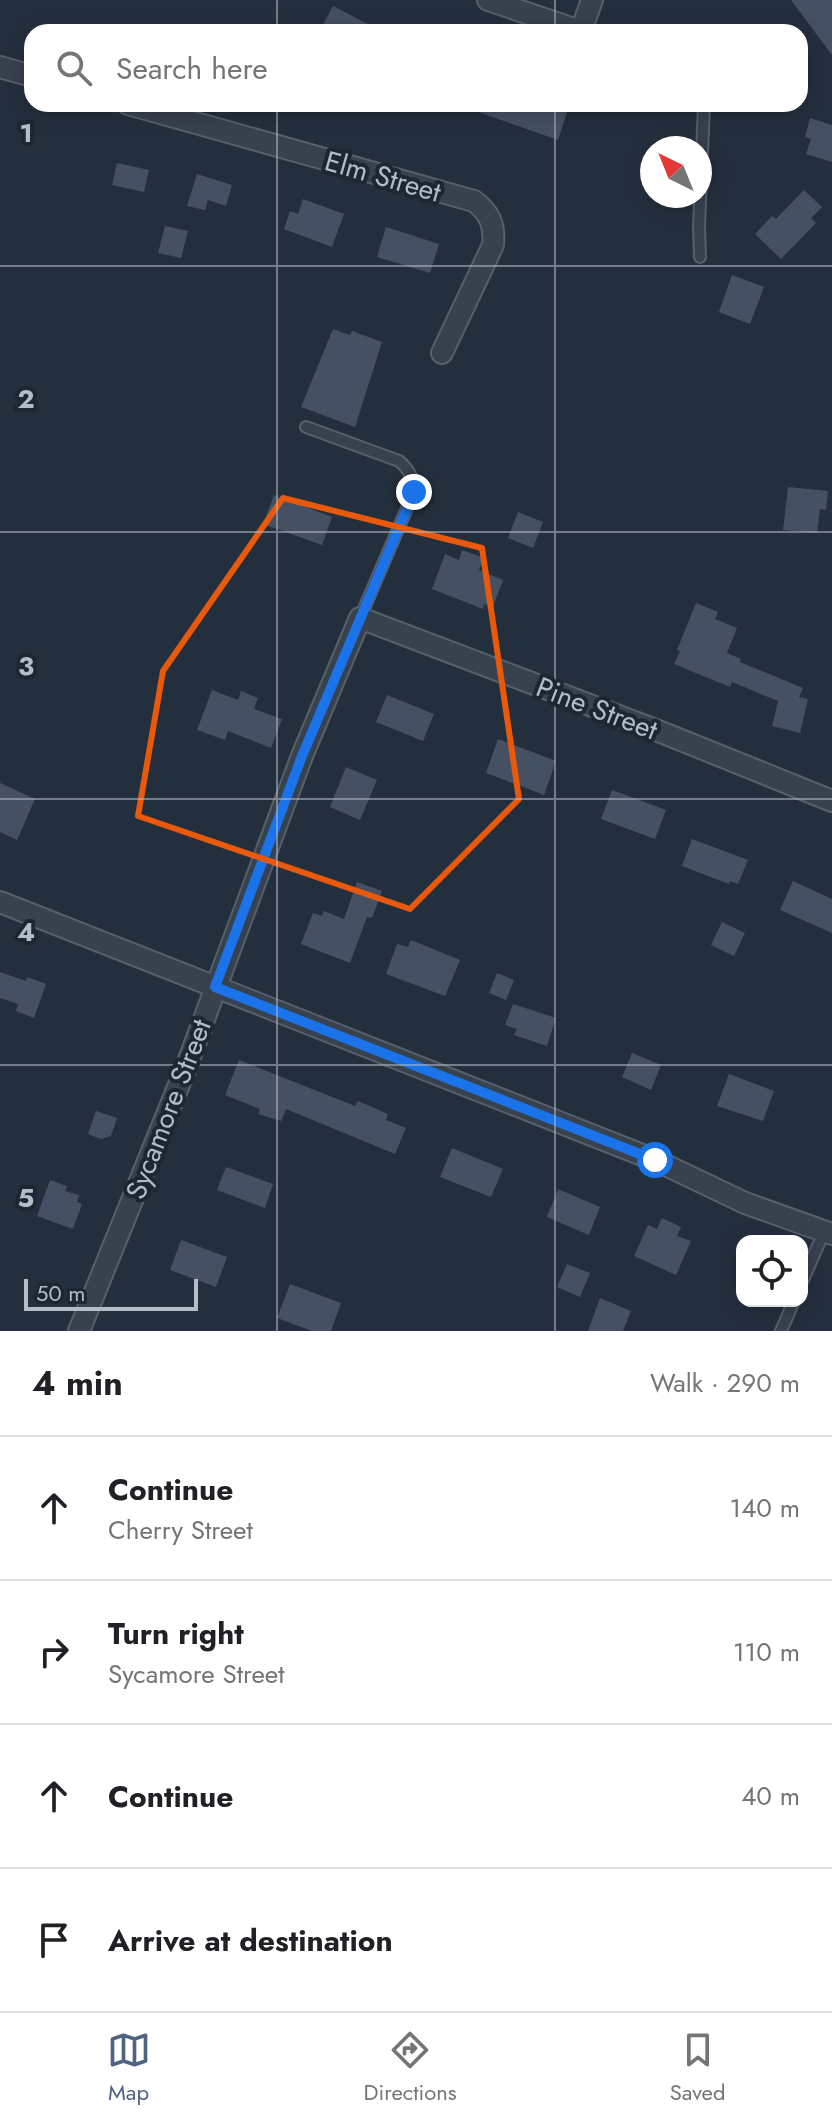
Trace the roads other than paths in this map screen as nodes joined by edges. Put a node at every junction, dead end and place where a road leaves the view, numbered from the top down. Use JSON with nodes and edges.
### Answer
{"nodes":[{"id":1,"x":488,"y":0,"type":"edge"},
{"id":2,"x":592,"y":0,"type":"edge"},
{"id":3,"x":558,"y":24,"type":"edge"},
{"id":4,"x":584,"y":24,"type":"edge"},
{"id":5,"x":0,"y":67,"type":"edge"},
{"id":6,"x":24,"y":74,"type":"edge"},
{"id":7,"x":157,"y":112,"type":"edge"},
{"id":8,"x":704,"y":112,"type":"edge"},
{"id":9,"x":700,"y":257,"type":"dead end"},
{"id":10,"x":442,"y":353,"type":"dead end"},
{"id":11,"x":306,"y":427,"type":"dead end"},
{"id":12,"x":360,"y":618,"type":"junction"},
{"id":13,"x":832,"y":801,"type":"edge"},
{"id":14,"x":0,"y":902,"type":"edge"},
{"id":15,"x":215,"y":987,"type":"junction"},
{"id":16,"x":828,"y":1233,"type":"edge"},
{"id":17,"x":808,"y":1271,"type":"edge"},
{"id":18,"x":791,"y":1307,"type":"edge"},
{"id":19,"x":79,"y":1331,"type":"edge"},
{"id":20,"x":781,"y":1331,"type":"edge"}],
"edges":[{"from":1,"to":3,"type":"street"},
{"from":2,"to":4,"type":"street"},
{"from":5,"to":6,"type":"street"},
{"from":7,"to":10,"type":"street","name":"Elm Street"},
{"from":8,"to":9,"type":"lane"},
{"from":11,"to":12,"type":"lane"},
{"from":12,"to":13,"type":"street","name":"Pine Street"},
{"from":12,"to":15,"type":"street","name":"Sycamore Street"},
{"from":14,"to":15,"type":"street"},
{"from":15,"to":16,"type":"street"},
{"from":15,"to":19,"type":"street","name":"Sycamore Street"},
{"from":16,"to":17,"type":"lane"},
{"from":18,"to":20,"type":"lane"}]}
